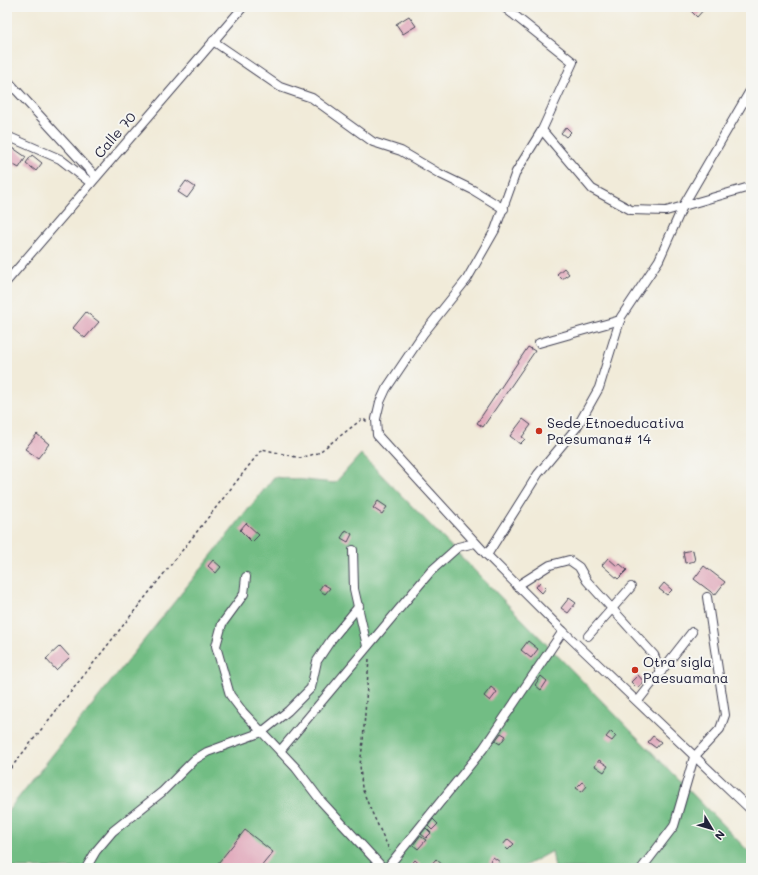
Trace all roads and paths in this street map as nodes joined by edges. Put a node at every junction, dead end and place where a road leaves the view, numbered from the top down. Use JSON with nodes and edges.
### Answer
{"nodes":[{"id":1,"x":243,"y":7,"type":"edge"},
{"id":2,"x":504,"y":7,"type":"edge"},
{"id":3,"x":213,"y":41,"type":"junction"},
{"id":4,"x":7,"y":80,"type":"edge"},
{"id":5,"x":751,"y":89,"type":"edge"},
{"id":6,"x":542,"y":130,"type":"junction"},
{"id":7,"x":7,"y":136,"type":"edge"},
{"id":8,"x":94,"y":180,"type":"junction"},
{"id":9,"x":751,"y":189,"type":"edge"},
{"id":10,"x":683,"y":206,"type":"junction"},
{"id":11,"x":504,"y":210,"type":"junction"},
{"id":12,"x":7,"y":281,"type":"edge"},
{"id":13,"x":620,"y":320,"type":"junction"},
{"id":14,"x":539,"y":344,"type":"dead end"},
{"id":15,"x":378,"y":435,"type":"junction"},
{"id":16,"x":475,"y":543,"type":"junction"},
{"id":17,"x":353,"y":550,"type":"dead end"},
{"id":18,"x":486,"y":555,"type":"junction"},
{"id":19,"x":246,"y":577,"type":"dead end"},
{"id":20,"x":518,"y":586,"type":"junction"},
{"id":21,"x":631,"y":587,"type":"dead end"},
{"id":22,"x":707,"y":597,"type":"dead end"},
{"id":23,"x":359,"y":606,"type":"junction"},
{"id":24,"x":612,"y":610,"type":"junction"},
{"id":25,"x":563,"y":631,"type":"junction"},
{"id":26,"x":692,"y":632,"type":"dead end"},
{"id":27,"x":588,"y":636,"type":"dead end"},
{"id":28,"x":367,"y":646,"type":"junction"},
{"id":29,"x":661,"y":672,"type":"junction"},
{"id":30,"x":638,"y":701,"type":"junction"},
{"id":31,"x":262,"y":732,"type":"junction"},
{"id":32,"x":280,"y":751,"type":"junction"},
{"id":33,"x":694,"y":756,"type":"junction"},
{"id":34,"x":7,"y":773,"type":"edge"},
{"id":35,"x":751,"y":810,"type":"edge"},
{"id":36,"x":394,"y":860,"type":"junction"},
{"id":37,"x":86,"y":868,"type":"edge"},
{"id":38,"x":383,"y":868,"type":"edge"},
{"id":39,"x":387,"y":868,"type":"edge"},
{"id":40,"x":642,"y":868,"type":"edge"}],
"edges":[{"from":1,"to":3,"type":"street","name":"Calle 70"},
{"from":2,"to":6,"type":"street"},
{"from":3,"to":8,"type":"street","name":"Calle 70"},
{"from":3,"to":11,"type":"street"},
{"from":4,"to":8,"type":"street"},
{"from":5,"to":10,"type":"street"},
{"from":6,"to":10,"type":"street"},
{"from":6,"to":11,"type":"street"},
{"from":7,"to":8,"type":"street"},
{"from":8,"to":12,"type":"street","name":"Calle 70"},
{"from":9,"to":10,"type":"street"},
{"from":10,"to":13,"type":"street"},
{"from":11,"to":15,"type":"street"},
{"from":13,"to":14,"type":"street"},
{"from":13,"to":18,"type":"street"},
{"from":15,"to":16,"type":"street"},
{"from":15,"to":34,"type":"path"},
{"from":16,"to":18,"type":"street"},
{"from":16,"to":28,"type":"street"},
{"from":17,"to":23,"type":"street"},
{"from":18,"to":20,"type":"street"},
{"from":19,"to":31,"type":"street"},
{"from":20,"to":24,"type":"street"},
{"from":20,"to":25,"type":"street"},
{"from":21,"to":24,"type":"street"},
{"from":22,"to":33,"type":"street"},
{"from":23,"to":28,"type":"street"},
{"from":23,"to":31,"type":"street"},
{"from":24,"to":27,"type":"street"},
{"from":24,"to":29,"type":"street"},
{"from":25,"to":30,"type":"street"},
{"from":25,"to":36,"type":"street"},
{"from":26,"to":29,"type":"street"},
{"from":28,"to":32,"type":"street"},
{"from":28,"to":36,"type":"path"},
{"from":29,"to":30,"type":"street"},
{"from":30,"to":33,"type":"street"},
{"from":31,"to":32,"type":"street"},
{"from":31,"to":37,"type":"street"},
{"from":32,"to":38,"type":"street"},
{"from":33,"to":35,"type":"street"},
{"from":33,"to":40,"type":"street"},
{"from":36,"to":39,"type":"street"}]}
